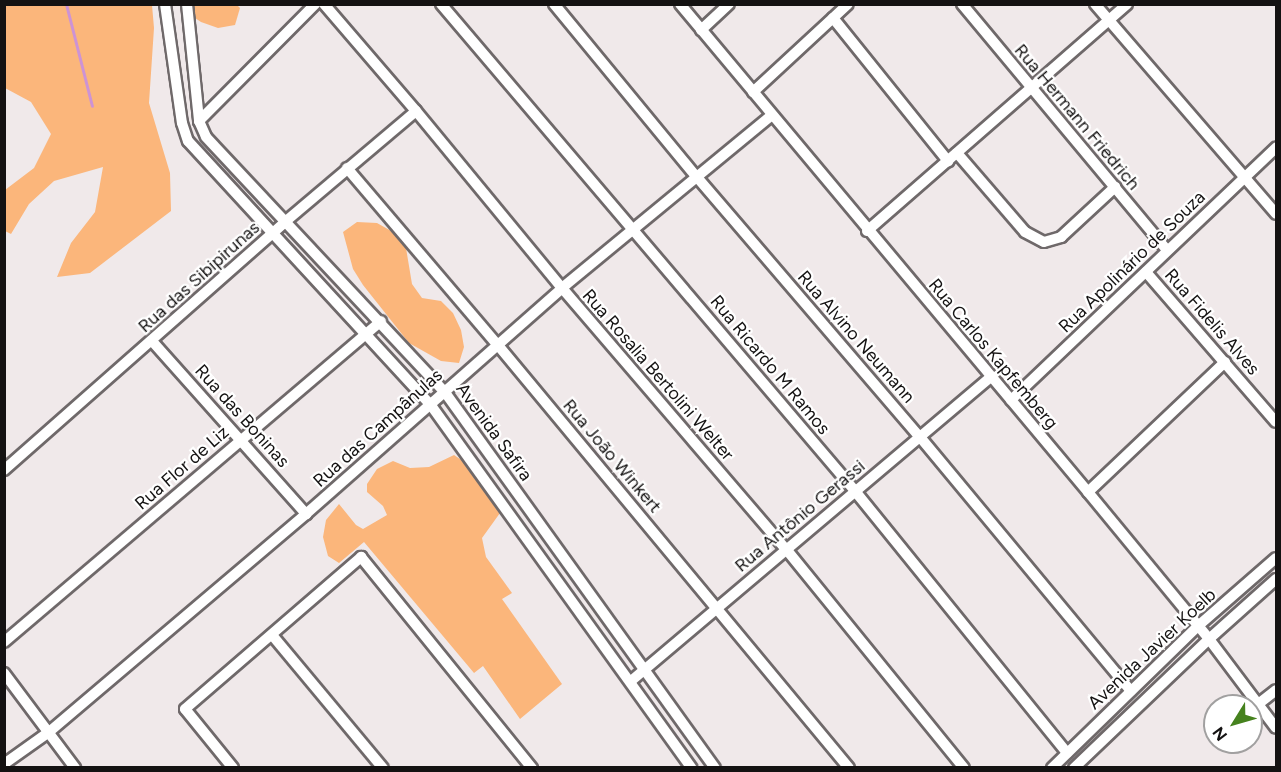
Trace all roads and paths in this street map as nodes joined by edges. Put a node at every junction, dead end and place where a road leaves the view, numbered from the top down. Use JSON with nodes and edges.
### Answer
{"nodes":[{"id":1,"x":165,"y":4,"type":"edge"},
{"id":2,"x":187,"y":4,"type":"edge"},
{"id":3,"x":315,"y":4,"type":"edge"},
{"id":4,"x":324,"y":4,"type":"edge"},
{"id":5,"x":441,"y":4,"type":"edge"},
{"id":6,"x":554,"y":4,"type":"edge"},
{"id":7,"x":680,"y":4,"type":"edge"},
{"id":8,"x":729,"y":4,"type":"edge"},
{"id":9,"x":848,"y":4,"type":"edge"},
{"id":10,"x":962,"y":4,"type":"edge"},
{"id":11,"x":1095,"y":4,"type":"edge"},
{"id":12,"x":1127,"y":4,"type":"edge"},
{"id":13,"x":833,"y":18,"type":"junction"},
{"id":14,"x":1109,"y":21,"type":"junction"},
{"id":15,"x":701,"y":30,"type":"junction"},
{"id":16,"x":1032,"y":90,"type":"junction"},
{"id":17,"x":753,"y":92,"type":"junction"},
{"id":18,"x":416,"y":111,"type":"junction"},
{"id":19,"x":772,"y":116,"type":"junction"},
{"id":20,"x":199,"y":121,"type":"junction"},
{"id":21,"x":1276,"y":148,"type":"edge"},
{"id":22,"x":957,"y":153,"type":"junction"},
{"id":23,"x":948,"y":161,"type":"junction"},
{"id":24,"x":347,"y":168,"type":"junction"},
{"id":25,"x":696,"y":176,"type":"junction"},
{"id":26,"x":1245,"y":177,"type":"junction"},
{"id":27,"x":1115,"y":187,"type":"junction"},
{"id":28,"x":1276,"y":214,"type":"edge"},
{"id":29,"x":286,"y":221,"type":"junction"},
{"id":30,"x":633,"y":228,"type":"junction"},
{"id":31,"x":867,"y":231,"type":"junction"},
{"id":32,"x":272,"y":234,"type":"junction"},
{"id":33,"x":1167,"y":250,"type":"junction"},
{"id":34,"x":1146,"y":272,"type":"junction"},
{"id":35,"x":562,"y":288,"type":"junction"},
{"id":36,"x":381,"y":321,"type":"junction"},
{"id":37,"x":367,"y":335,"type":"junction"},
{"id":38,"x":152,"y":341,"type":"junction"},
{"id":39,"x":497,"y":344,"type":"junction"},
{"id":40,"x":1225,"y":362,"type":"junction"},
{"id":41,"x":991,"y":377,"type":"junction"},
{"id":42,"x":444,"y":391,"type":"junction"},
{"id":43,"x":1011,"y":400,"type":"junction"},
{"id":44,"x":430,"y":404,"type":"junction"},
{"id":45,"x":1276,"y":422,"type":"edge"},
{"id":46,"x":920,"y":437,"type":"junction"},
{"id":47,"x":242,"y":439,"type":"junction"},
{"id":48,"x":4,"y":470,"type":"edge"},
{"id":49,"x":855,"y":492,"type":"junction"},
{"id":50,"x":1088,"y":492,"type":"junction"},
{"id":51,"x":306,"y":514,"type":"junction"},
{"id":52,"x":786,"y":549,"type":"junction"},
{"id":53,"x":1272,"y":561,"type":"edge"},
{"id":54,"x":1276,"y":577,"type":"edge"},
{"id":55,"x":716,"y":608,"type":"junction"},
{"id":56,"x":1198,"y":626,"type":"junction"},
{"id":57,"x":272,"y":635,"type":"junction"},
{"id":58,"x":1209,"y":639,"type":"junction"},
{"id":59,"x":4,"y":642,"type":"edge"},
{"id":60,"x":645,"y":669,"type":"junction"},
{"id":61,"x":4,"y":673,"type":"edge"},
{"id":62,"x":631,"y":681,"type":"junction"},
{"id":63,"x":1276,"y":690,"type":"edge"},
{"id":64,"x":1131,"y":692,"type":"junction"},
{"id":65,"x":1249,"y":694,"type":"edge"},
{"id":66,"x":1263,"y":700,"type":"edge"},
{"id":67,"x":1263,"y":712,"type":"edge"},
{"id":68,"x":1276,"y":728,"type":"edge"},
{"id":69,"x":50,"y":732,"type":"junction"},
{"id":70,"x":1067,"y":753,"type":"junction"},
{"id":71,"x":4,"y":764,"type":"edge"},
{"id":72,"x":75,"y":768,"type":"edge"},
{"id":73,"x":233,"y":768,"type":"edge"},
{"id":74,"x":383,"y":768,"type":"edge"},
{"id":75,"x":532,"y":768,"type":"edge"},
{"id":76,"x":692,"y":768,"type":"edge"},
{"id":77,"x":715,"y":768,"type":"edge"},
{"id":78,"x":849,"y":768,"type":"edge"},
{"id":79,"x":964,"y":768,"type":"edge"},
{"id":80,"x":1052,"y":768,"type":"edge"},
{"id":81,"x":1074,"y":768,"type":"edge"}],
"edges":[{"from":1,"to":32,"type":"street","name":"Avenida Safira"},
{"from":2,"to":20,"type":"street","name":"Avenida Safira"},
{"from":3,"to":20,"type":"street"},
{"from":4,"to":18,"type":"street","name":"Rua Rosalia Bertolini Welter"},
{"from":5,"to":30,"type":"street","name":"Rua Ricardo M Ramos"},
{"from":6,"to":25,"type":"street","name":"Rua Alvino Neumann"},
{"from":7,"to":15,"type":"street","name":"Rua Carlos Kapfemberg"},
{"from":8,"to":15,"type":"street"},
{"from":9,"to":13,"type":"street"},
{"from":10,"to":16,"type":"street","name":"Rua Hermann Friedrich"},
{"from":11,"to":14,"type":"street"},
{"from":12,"to":14,"type":"street"},
{"from":13,"to":17,"type":"street"},
{"from":13,"to":23,"type":"street"},
{"from":14,"to":16,"type":"street"},
{"from":14,"to":26,"type":"street"},
{"from":15,"to":17,"type":"street","name":"Rua Carlos Kapfemberg"},
{"from":16,"to":22,"type":"street"},
{"from":16,"to":27,"type":"street","name":"Rua Hermann Friedrich"},
{"from":17,"to":19,"type":"street","name":"Rua Carlos Kapfemberg"},
{"from":18,"to":24,"type":"street","name":"Rua das Sibipirunas"},
{"from":18,"to":35,"type":"street","name":"Rua Rosalia Bertolini Welter"},
{"from":19,"to":25,"type":"street","name":"Rua das Campânulas"},
{"from":19,"to":31,"type":"street","name":"Rua Carlos Kapfemberg"},
{"from":20,"to":29,"type":"street","name":"Avenida Safira"},
{"from":21,"to":26,"type":"street","name":"Rua Apolinário de Souza"},
{"from":22,"to":23,"type":"street"},
{"from":22,"to":27,"type":"street"},
{"from":23,"to":31,"type":"street"},
{"from":24,"to":29,"type":"street","name":"Rua das Sibipirunas"},
{"from":24,"to":39,"type":"street","name":"Rua João Winkert"},
{"from":25,"to":30,"type":"street","name":"Rua das Campânulas"},
{"from":25,"to":46,"type":"street","name":"Rua Alvino Neumann"},
{"from":26,"to":28,"type":"street"},
{"from":26,"to":33,"type":"street","name":"Rua Apolinário de Souza"},
{"from":27,"to":33,"type":"street","name":"Rua Hermann Friedrich"},
{"from":29,"to":32,"type":"street","name":"Rua das Sibipirunas"},
{"from":29,"to":36,"type":"street","name":"Avenida Safira"},
{"from":30,"to":35,"type":"street","name":"Rua das Campânulas"},
{"from":30,"to":49,"type":"street","name":"Rua Ricardo M Ramos"},
{"from":31,"to":41,"type":"street","name":"Rua Carlos Kapfemberg"},
{"from":32,"to":37,"type":"street","name":"Avenida Safira"},
{"from":32,"to":38,"type":"street","name":"Rua das Sibipirunas"},
{"from":33,"to":34,"type":"street","name":"Rua Apolinário de Souza"},
{"from":34,"to":40,"type":"street","name":"Rua Fidelis Alves"},
{"from":34,"to":43,"type":"street","name":"Rua Apolinário de Souza"},
{"from":35,"to":39,"type":"street","name":"Rua das Campânulas"},
{"from":35,"to":52,"type":"street","name":"Rua Rosalia Bertolini Welter"},
{"from":36,"to":37,"type":"street","name":"Rua Flor de Liz"},
{"from":36,"to":42,"type":"street","name":"Avenida Safira"},
{"from":37,"to":44,"type":"street","name":"Avenida Safira"},
{"from":37,"to":47,"type":"street","name":"Rua Flor de Liz"},
{"from":38,"to":47,"type":"street","name":"Rua das Boninas"},
{"from":38,"to":48,"type":"street","name":"Rua das Sibipirunas"},
{"from":39,"to":42,"type":"street","name":"Rua das Campânulas"},
{"from":39,"to":55,"type":"street","name":"Rua João Winkert"},
{"from":40,"to":45,"type":"street","name":"Rua Fidelis Alves"},
{"from":40,"to":50,"type":"street"},
{"from":41,"to":43,"type":"street","name":"Rua Carlos Kapfemberg"},
{"from":41,"to":46,"type":"street","name":"Rua Antônio Gerassi"},
{"from":42,"to":44,"type":"street","name":"Rua das Campânulas"},
{"from":42,"to":60,"type":"street","name":"Avenida Safira"},
{"from":43,"to":50,"type":"street","name":"Rua Carlos Kapfemberg"},
{"from":44,"to":51,"type":"street","name":"Rua das Campânulas"},
{"from":44,"to":62,"type":"street","name":"Avenida Safira"},
{"from":46,"to":49,"type":"street","name":"Rua Antônio Gerassi"},
{"from":46,"to":64,"type":"street","name":"Rua Alvino Neumann"},
{"from":47,"to":51,"type":"street","name":"Rua das Boninas"},
{"from":47,"to":59,"type":"street","name":"Rua Flor de Liz"},
{"from":49,"to":52,"type":"street","name":"Rua Antônio Gerassi"},
{"from":49,"to":70,"type":"street","name":"Rua Ricardo M Ramos"},
{"from":50,"to":56,"type":"street","name":"Rua Carlos Kapfemberg"},
{"from":51,"to":69,"type":"street","name":"Rua das Campânulas"},
{"from":52,"to":55,"type":"street","name":"Rua Antônio Gerassi"},
{"from":52,"to":79,"type":"street","name":"Rua Rosalia Bertolini Welter"},
{"from":53,"to":54,"type":"street"},
{"from":53,"to":56,"type":"street","name":"Avenida Javier Koelb"},
{"from":54,"to":58,"type":"street","name":"Avenida Javier Koelb"},
{"from":55,"to":60,"type":"street","name":"Rua Antônio Gerassi"},
{"from":55,"to":78,"type":"street","name":"Rua João Winkert"},
{"from":56,"to":58,"type":"street","name":"Rua Carlos Kapfemberg"},
{"from":56,"to":64,"type":"street","name":"Avenida Javier Koelb"},
{"from":57,"to":73,"type":"street"},
{"from":57,"to":74,"type":"street"},
{"from":57,"to":75,"type":"street"},
{"from":58,"to":65,"type":"street","name":"Rua Carlos Kapfemberg"},
{"from":58,"to":81,"type":"street","name":"Avenida Javier Koelb"},
{"from":60,"to":62,"type":"street","name":"Rua Antônio Gerassi"},
{"from":60,"to":77,"type":"street","name":"Avenida Safira"},
{"from":61,"to":69,"type":"street"},
{"from":62,"to":76,"type":"street","name":"Avenida Safira"},
{"from":63,"to":66,"type":"street"},
{"from":64,"to":70,"type":"street","name":"Avenida Javier Koelb"},
{"from":67,"to":68,"type":"street","name":"Rua Carlos Kapfemberg"},
{"from":69,"to":71,"type":"street","name":"Rua das Campânulas"},
{"from":69,"to":72,"type":"street"},
{"from":70,"to":80,"type":"street","name":"Avenida Javier Koelb"}]}
